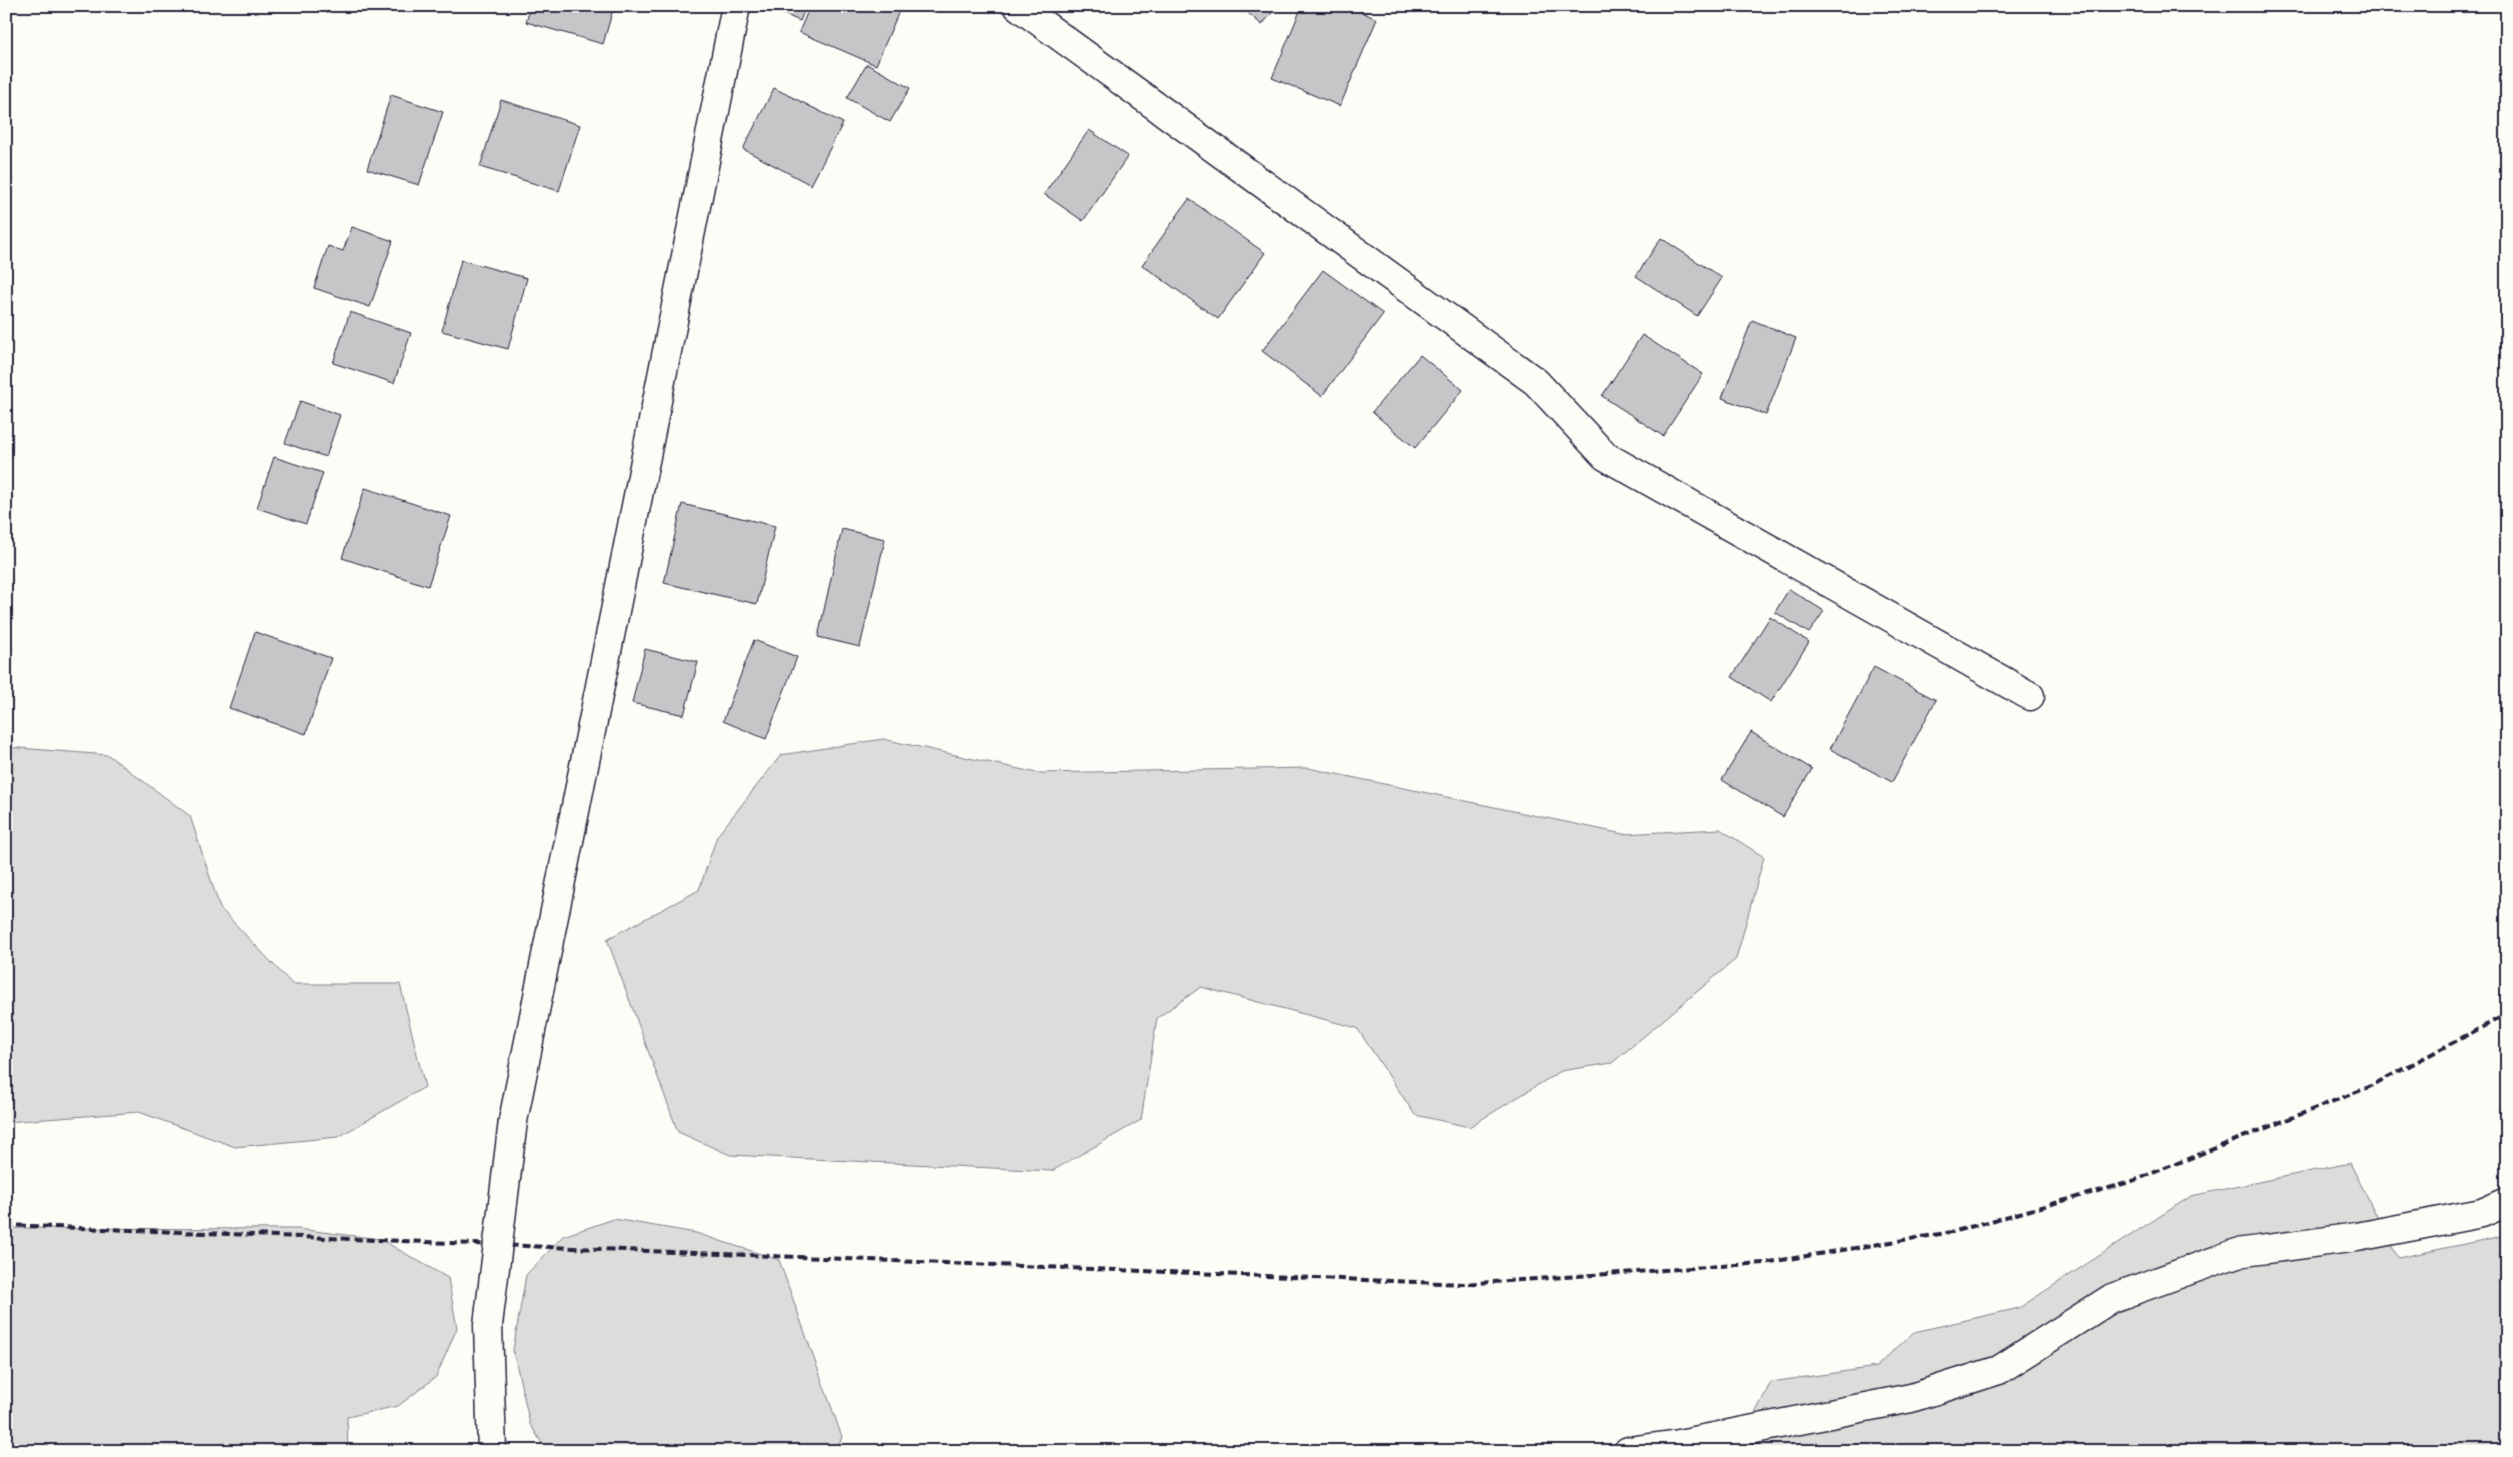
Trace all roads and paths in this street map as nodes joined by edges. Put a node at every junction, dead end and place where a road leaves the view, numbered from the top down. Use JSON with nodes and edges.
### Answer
{"nodes":[{"id":1,"x":736,"y":6,"type":"edge"},
{"id":2,"x":1018,"y":6,"type":"edge"},
{"id":3,"x":2030,"y":696,"type":"dead end"},
{"id":4,"x":2507,"y":1202,"type":"edge"},
{"id":5,"x":492,"y":1451,"type":"edge"},
{"id":6,"x":1628,"y":1451,"type":"edge"}],
"edges":[{"from":1,"to":5,"type":"street","bridge":true},
{"from":2,"to":3,"type":"street"},
{"from":4,"to":6,"type":"street"}]}
